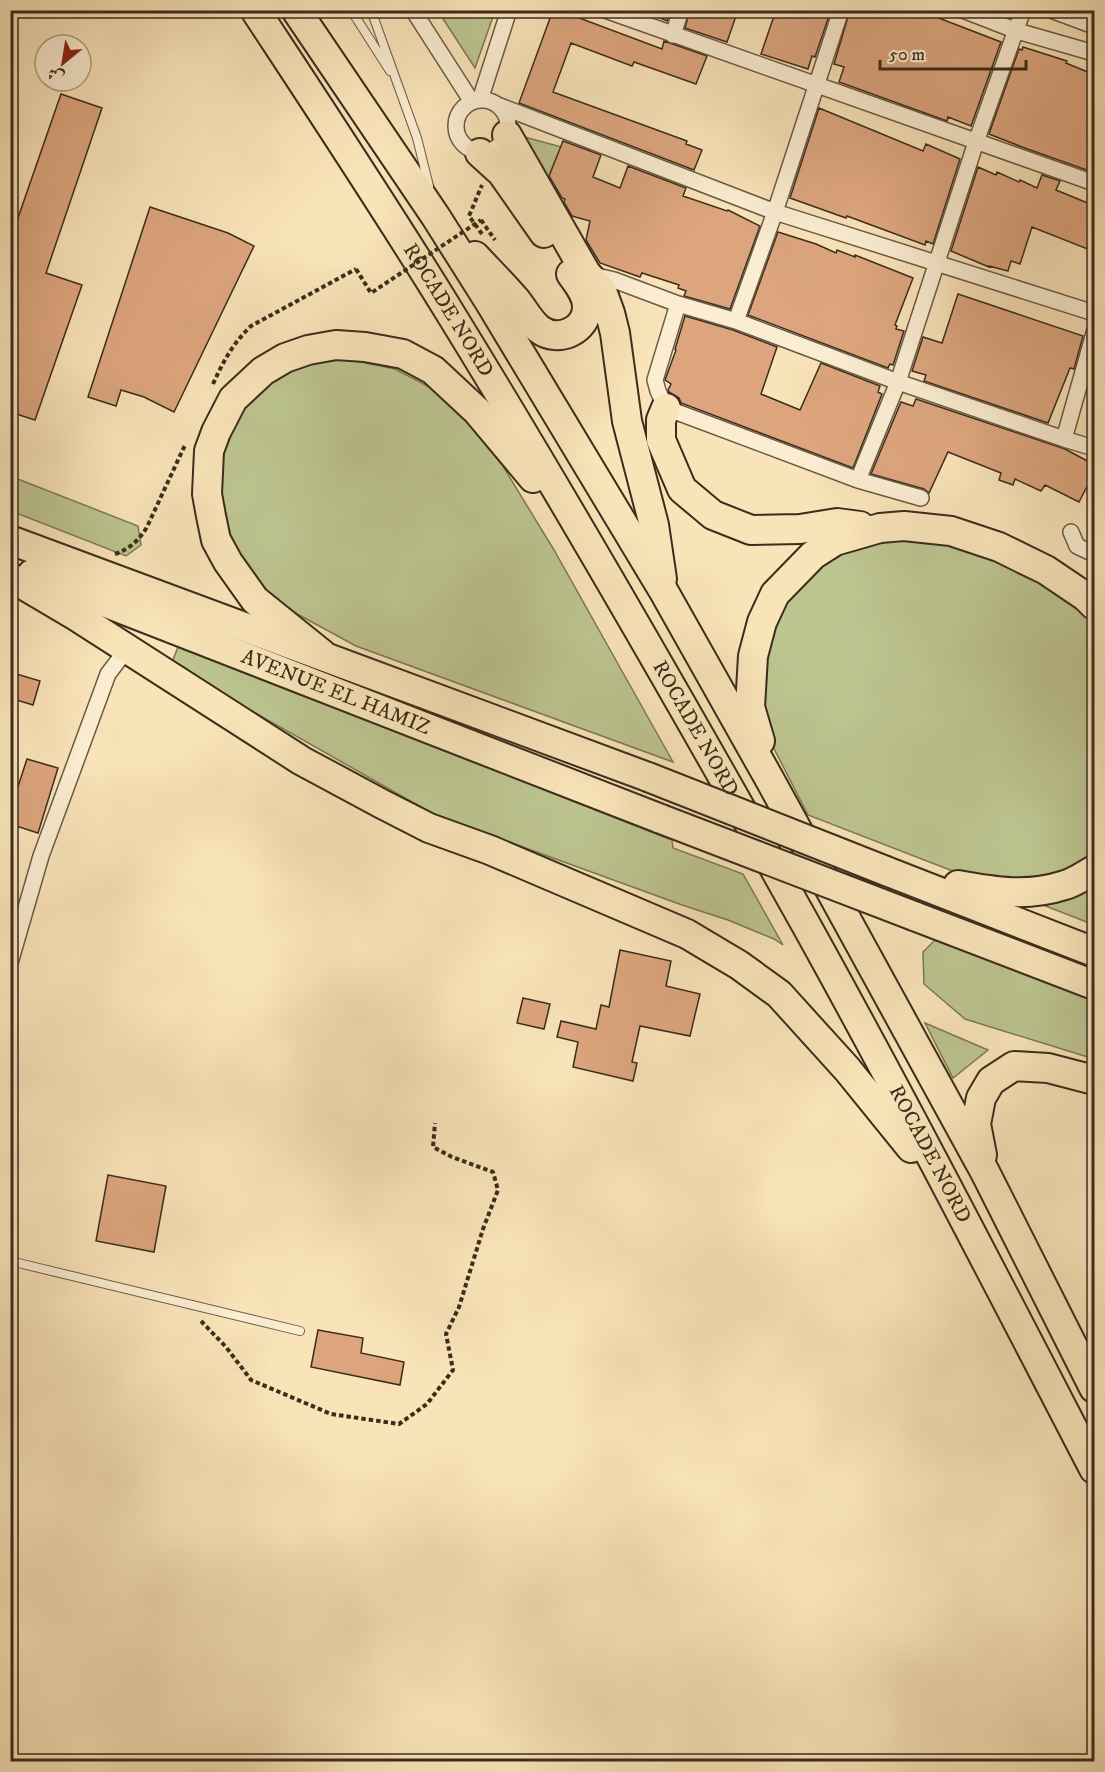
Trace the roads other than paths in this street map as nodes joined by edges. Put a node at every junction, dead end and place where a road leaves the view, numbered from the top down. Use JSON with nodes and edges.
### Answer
{"nodes":[{"id":1,"x":255,"y":10,"type":"edge"},
{"id":2,"x":296,"y":10,"type":"edge"},
{"id":3,"x":351,"y":10,"type":"edge"},
{"id":4,"x":371,"y":10,"type":"edge"},
{"id":5,"x":413,"y":10,"type":"edge"},
{"id":6,"x":509,"y":10,"type":"edge"},
{"id":7,"x":605,"y":10,"type":"edge"},
{"id":8,"x":681,"y":10,"type":"edge"},
{"id":9,"x":842,"y":10,"type":"edge"},
{"id":10,"x":963,"y":10,"type":"edge"},
{"id":11,"x":1023,"y":10,"type":"edge"},
{"id":12,"x":1051,"y":10,"type":"edge"},
{"id":13,"x":1095,"y":26,"type":"edge"},
{"id":14,"x":1017,"y":31,"type":"junction"},
{"id":15,"x":673,"y":35,"type":"junction"},
{"id":16,"x":1095,"y":52,"type":"edge"},
{"id":17,"x":399,"y":85,"type":"junction"},
{"id":18,"x":816,"y":85,"type":"junction"},
{"id":19,"x":476,"y":101,"type":"junction"},
{"id":20,"x":500,"y":106,"type":"junction"},
{"id":21,"x":507,"y":135,"type":"junction"},
{"id":22,"x":976,"y":142,"type":"junction"},
{"id":23,"x":486,"y":158,"type":"junction"},
{"id":24,"x":1095,"y":183,"type":"edge"},
{"id":25,"x":775,"y":212,"type":"junction"},
{"id":26,"x":436,"y":217,"type":"junction"},
{"id":27,"x":936,"y":263,"type":"junction"},
{"id":28,"x":586,"y":273,"type":"junction"},
{"id":29,"x":678,"y":304,"type":"junction"},
{"id":30,"x":1095,"y":313,"type":"edge"},
{"id":31,"x":736,"y":321,"type":"junction"},
{"id":32,"x":1095,"y":333,"type":"edge"},
{"id":33,"x":897,"y":382,"type":"junction"},
{"id":34,"x":666,"y":408,"type":"junction"},
{"id":35,"x":1064,"y":440,"type":"junction"},
{"id":36,"x":1095,"y":448,"type":"edge"},
{"id":37,"x":858,"y":480,"type":"junction"},
{"id":38,"x":921,"y":498,"type":"dead end"},
{"id":39,"x":880,"y":528,"type":"junction"},
{"id":40,"x":1071,"y":532,"type":"dead end"},
{"id":41,"x":10,"y":540,"type":"edge"},
{"id":42,"x":590,"y":545,"type":"junction"},
{"id":43,"x":1095,"y":554,"type":"edge"},
{"id":44,"x":10,"y":566,"type":"edge"},
{"id":45,"x":10,"y":578,"type":"edge"},
{"id":46,"x":663,"y":590,"type":"junction"},
{"id":47,"x":1095,"y":605,"type":"edge"},
{"id":48,"x":126,"y":649,"type":"junction"},
{"id":49,"x":322,"y":654,"type":"junction"},
{"id":50,"x":771,"y":780,"type":"junction"},
{"id":51,"x":1095,"y":870,"type":"edge"},
{"id":52,"x":886,"y":871,"type":"junction"},
{"id":53,"x":1095,"y":952,"type":"edge"},
{"id":54,"x":10,"y":963,"type":"edge"},
{"id":55,"x":1095,"y":985,"type":"edge"},
{"id":56,"x":1095,"y":1080,"type":"edge"},
{"id":57,"x":985,"y":1172,"type":"junction"},
{"id":58,"x":957,"y":1206,"type":"junction"},
{"id":59,"x":10,"y":1261,"type":"edge"},
{"id":60,"x":300,"y":1331,"type":"dead end"},
{"id":61,"x":1095,"y":1388,"type":"edge"},
{"id":62,"x":1095,"y":1469,"type":"edge"}],
"edges":[{"from":1,"to":42,"type":"highway","name":"ROCADE NORD"},
{"from":2,"to":26,"type":"highway","name":"ROCADE NORD"},
{"from":3,"to":17,"type":"lane"},
{"from":4,"to":17,"type":"lane"},
{"from":5,"to":19,"type":"street"},
{"from":6,"to":19,"type":"street"},
{"from":7,"to":15,"type":"street"},
{"from":8,"to":15,"type":"street"},
{"from":9,"to":18,"type":"street"},
{"from":10,"to":14,"type":"street"},
{"from":11,"to":14,"type":"street"},
{"from":12,"to":13,"type":"street"},
{"from":14,"to":16,"type":"street"},
{"from":14,"to":22,"type":"street"},
{"from":15,"to":18,"type":"street"},
{"from":17,"to":26,"type":"lane"},
{"from":18,"to":22,"type":"street"},
{"from":18,"to":25,"type":"street"},
{"from":19,"to":20,"type":"street"},
{"from":19,"to":23,"type":"street"},
{"from":20,"to":21,"type":"street"},
{"from":20,"to":25,"type":"street"},
{"from":21,"to":23,"type":"street"},
{"from":21,"to":28,"type":"highway"},
{"from":22,"to":24,"type":"street"},
{"from":22,"to":27,"type":"street"},
{"from":23,"to":26,"type":"highway"},
{"from":25,"to":27,"type":"street"},
{"from":25,"to":31,"type":"street"},
{"from":26,"to":46,"type":"highway","name":"ROCADE NORD"},
{"from":27,"to":30,"type":"street"},
{"from":27,"to":33,"type":"street"},
{"from":28,"to":29,"type":"street"},
{"from":28,"to":46,"type":"highway"},
{"from":29,"to":31,"type":"street"},
{"from":29,"to":34,"type":"street"},
{"from":31,"to":33,"type":"street"},
{"from":32,"to":35,"type":"street"},
{"from":33,"to":35,"type":"street"},
{"from":33,"to":37,"type":"street"},
{"from":34,"to":37,"type":"street"},
{"from":34,"to":39,"type":"highway"},
{"from":35,"to":36,"type":"street"},
{"from":37,"to":38,"type":"street"},
{"from":39,"to":47,"type":"highway"},
{"from":39,"to":50,"type":"highway"},
{"from":40,"to":43,"type":"street"},
{"from":41,"to":49,"type":"highway"},
{"from":42,"to":49,"type":"highway"},
{"from":42,"to":58,"type":"highway","name":"ROCADE NORD"},
{"from":44,"to":55,"type":"highway","name":"AVENUE EL HAMIZ","bridge":true},
{"from":45,"to":48,"type":"highway"},
{"from":46,"to":50,"type":"highway","name":"ROCADE NORD"},
{"from":48,"to":54,"type":"street"},
{"from":48,"to":58,"type":"highway"},
{"from":49,"to":52,"type":"highway","bridge":true},
{"from":50,"to":57,"type":"highway","name":"ROCADE NORD"},
{"from":51,"to":52,"type":"highway"},
{"from":52,"to":53,"type":"highway"},
{"from":56,"to":57,"type":"highway"},
{"from":57,"to":61,"type":"highway","name":"ROCADE NORD"},
{"from":58,"to":62,"type":"highway","name":"ROCADE NORD"},
{"from":59,"to":60,"type":"lane"}]}
